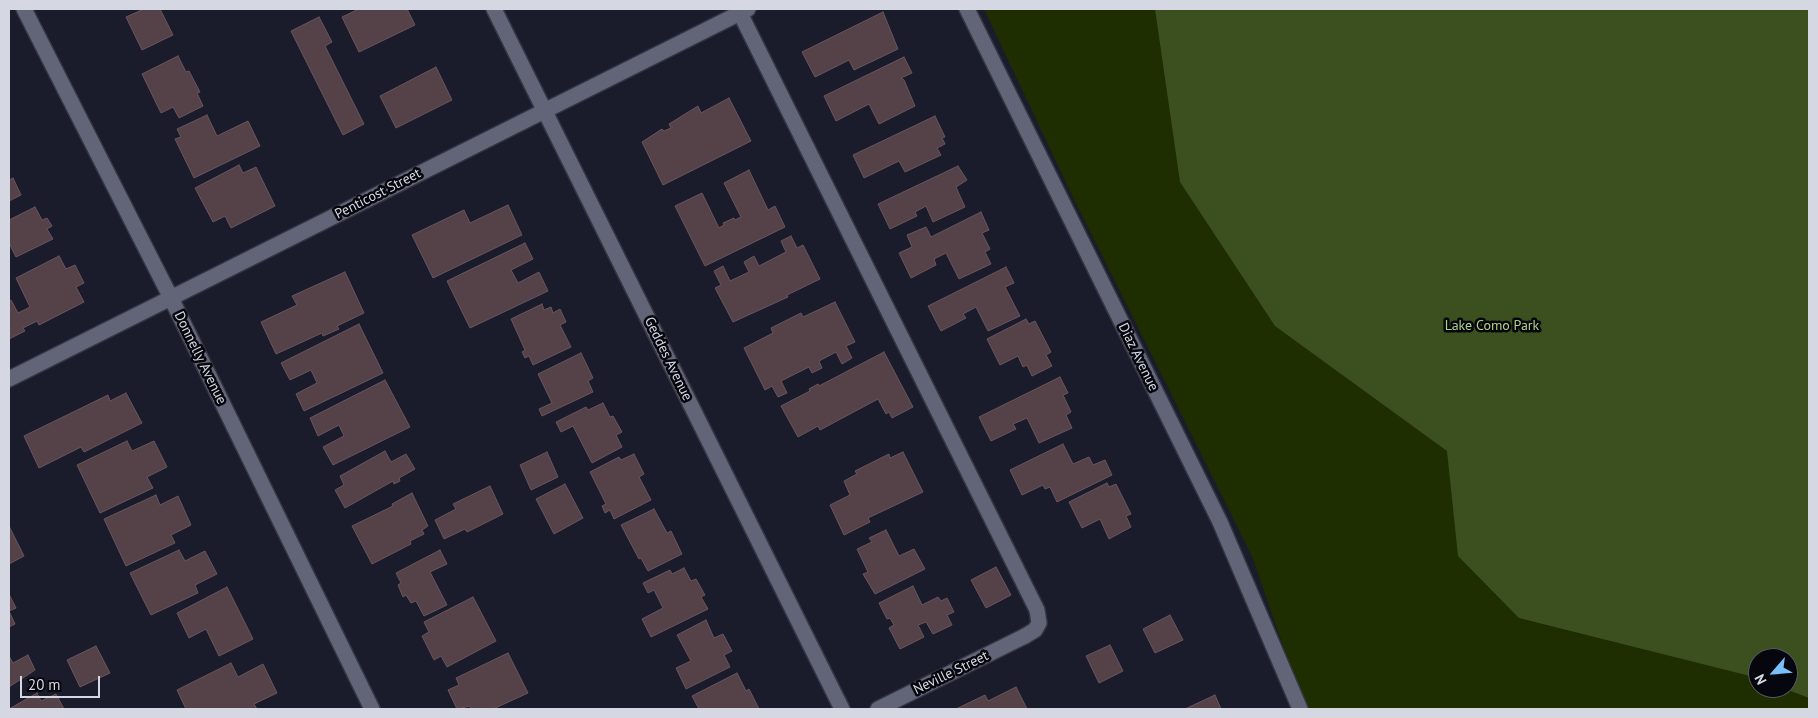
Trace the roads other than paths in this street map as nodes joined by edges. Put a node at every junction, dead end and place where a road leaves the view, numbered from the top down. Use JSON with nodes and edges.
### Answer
{"nodes":[{"id":1,"x":24,"y":9,"type":"edge"},
{"id":2,"x":494,"y":9,"type":"edge"},
{"id":3,"x":967,"y":9,"type":"edge"},
{"id":4,"x":742,"y":10,"type":"edge"},
{"id":5,"x":545,"y":110,"type":"junction"},
{"id":6,"x":171,"y":298,"type":"junction"},
{"id":7,"x":9,"y":379,"type":"edge"},
{"id":8,"x":372,"y":709,"type":"edge"},
{"id":9,"x":842,"y":709,"type":"edge"},
{"id":10,"x":878,"y":709,"type":"edge"},
{"id":11,"x":1300,"y":709,"type":"edge"}],
"edges":[{"from":1,"to":6,"type":"street","name":"Donnelly Avenue"},
{"from":2,"to":5,"type":"street","name":"Geddes Avenue"},
{"from":3,"to":11,"type":"street","name":"Diaz Avenue"},
{"from":4,"to":5,"type":"street","name":"Penticost Street"},
{"from":4,"to":10,"type":"street","name":"Neville Street"},
{"from":5,"to":6,"type":"street","name":"Penticost Street"},
{"from":5,"to":9,"type":"street","name":"Geddes Avenue"},
{"from":6,"to":7,"type":"street","name":"Penticost Street"},
{"from":6,"to":8,"type":"street","name":"Donnelly Avenue"}]}
